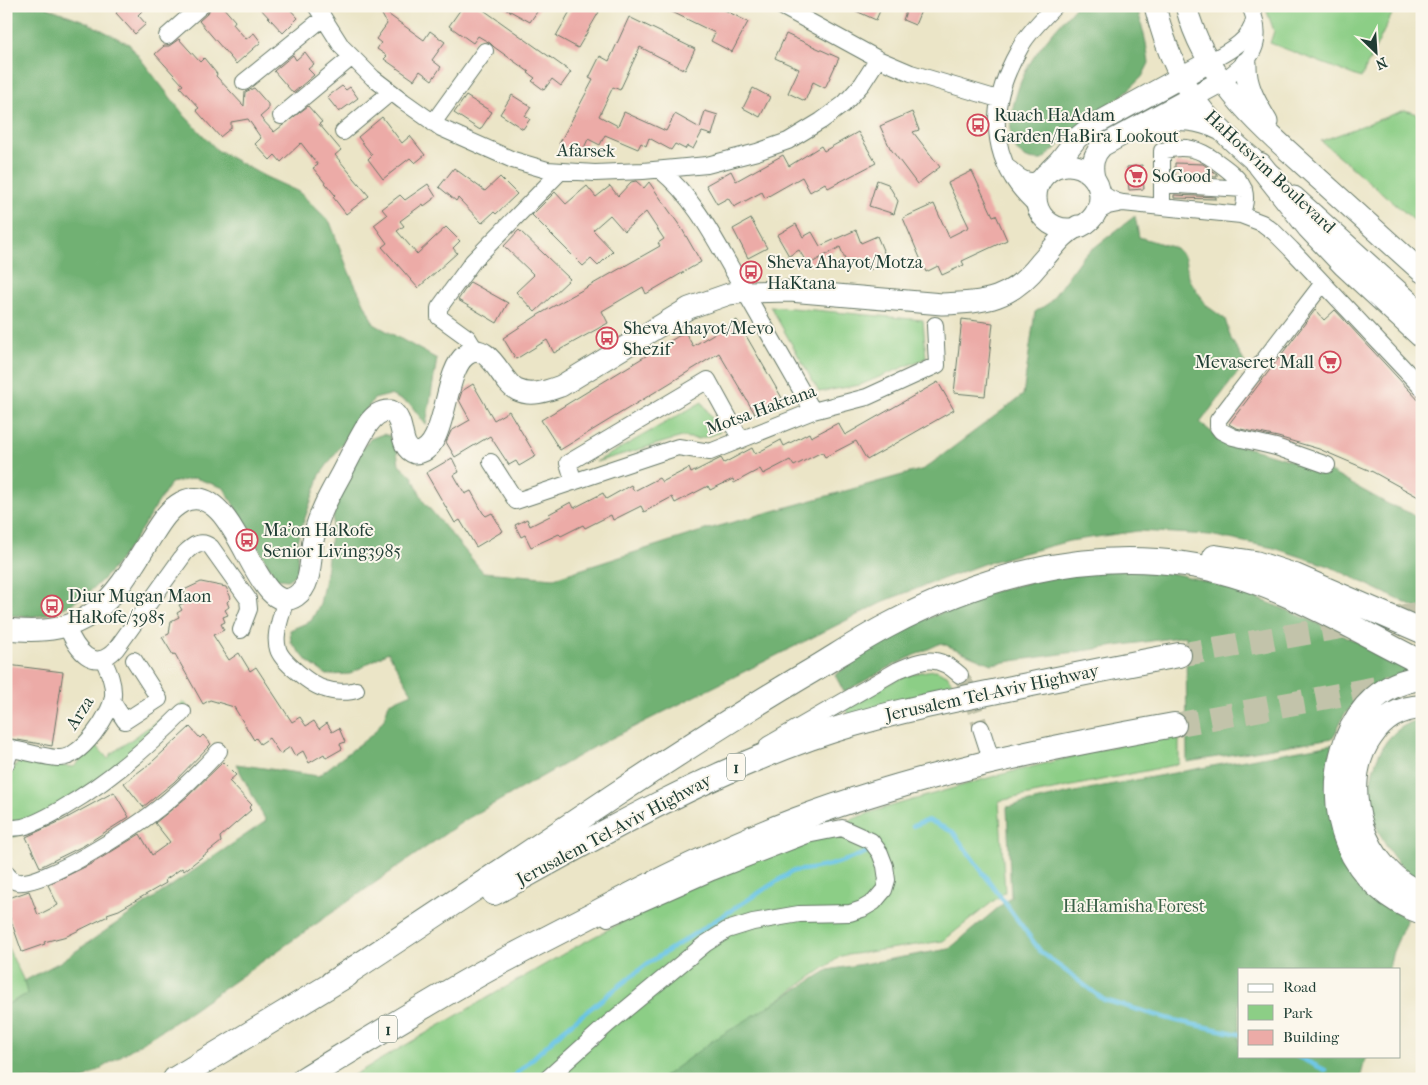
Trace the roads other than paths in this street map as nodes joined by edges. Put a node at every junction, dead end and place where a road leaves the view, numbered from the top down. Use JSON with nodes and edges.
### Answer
{"nodes":[{"id":1,"x":200,"y":6,"type":"edge"},
{"id":2,"x":781,"y":6,"type":"edge"},
{"id":3,"x":1055,"y":6,"type":"edge"},
{"id":4,"x":1155,"y":6,"type":"edge"},
{"id":5,"x":1186,"y":6,"type":"edge"},
{"id":6,"x":319,"y":12,"type":"edge"},
{"id":7,"x":1252,"y":12,"type":"edge"},
{"id":8,"x":167,"y":36,"type":"dead end"},
{"id":9,"x":1164,"y":36,"type":"junction"},
{"id":10,"x":485,"y":51,"type":"dead end"},
{"id":11,"x":352,"y":57,"type":"junction"},
{"id":12,"x":878,"y":59,"type":"junction"},
{"id":13,"x":1209,"y":62,"type":"junction"},
{"id":14,"x":1246,"y":63,"type":"junction"},
{"id":15,"x":1182,"y":77,"type":"junction"},
{"id":16,"x":1222,"y":81,"type":"junction"},
{"id":17,"x":244,"y":82,"type":"dead end"},
{"id":18,"x":391,"y":92,"type":"junction"},
{"id":19,"x":1145,"y":96,"type":"junction"},
{"id":20,"x":1194,"y":98,"type":"junction"},
{"id":21,"x":998,"y":99,"type":"junction"},
{"id":22,"x":281,"y":116,"type":"dead end"},
{"id":23,"x":434,"y":123,"type":"junction"},
{"id":24,"x":1141,"y":124,"type":"junction"},
{"id":25,"x":1222,"y":131,"type":"junction"},
{"id":26,"x":342,"y":132,"type":"dead end"},
{"id":27,"x":1278,"y":142,"type":"junction"},
{"id":28,"x":1004,"y":159,"type":"junction"},
{"id":29,"x":1260,"y":165,"type":"junction"},
{"id":30,"x":660,"y":170,"type":"junction"},
{"id":31,"x":561,"y":171,"type":"junction"},
{"id":32,"x":1046,"y":173,"type":"junction"},
{"id":33,"x":1096,"y":184,"type":"junction"},
{"id":34,"x":1162,"y":184,"type":"junction"},
{"id":35,"x":1244,"y":189,"type":"junction"},
{"id":36,"x":1123,"y":203,"type":"junction"},
{"id":37,"x":1162,"y":207,"type":"junction"},
{"id":38,"x":1039,"y":210,"type":"junction"},
{"id":39,"x":1241,"y":214,"type":"junction"},
{"id":40,"x":1086,"y":220,"type":"junction"},
{"id":41,"x":1422,"y":272,"type":"edge"},
{"id":42,"x":1032,"y":273,"type":"junction"},
{"id":43,"x":1323,"y":283,"type":"junction"},
{"id":44,"x":745,"y":292,"type":"junction"},
{"id":45,"x":1422,"y":312,"type":"edge"},
{"id":46,"x":935,"y":325,"type":"dead end"},
{"id":47,"x":1422,"y":336,"type":"edge"},
{"id":48,"x":476,"y":351,"type":"junction"},
{"id":49,"x":1422,"y":388,"type":"edge"},
{"id":50,"x":813,"y":411,"type":"junction"},
{"id":51,"x":741,"y":440,"type":"junction"},
{"id":52,"x":491,"y":462,"type":"dead end"},
{"id":53,"x":1327,"y":465,"type":"dead end"},
{"id":54,"x":574,"y":482,"type":"junction"},
{"id":55,"x":1069,"y":564,"type":"junction"},
{"id":56,"x":285,"y":599,"type":"junction"},
{"id":57,"x":66,"y":626,"type":"junction"},
{"id":58,"x":6,"y":629,"type":"edge"},
{"id":59,"x":241,"y":630,"type":"dead end"},
{"id":60,"x":1422,"y":631,"type":"edge"},
{"id":61,"x":1179,"y":655,"type":"tunnel mouth"},
{"id":62,"x":103,"y":658,"type":"junction"},
{"id":63,"x":134,"y":660,"type":"dead end"},
{"id":64,"x":1422,"y":663,"type":"edge"},
{"id":65,"x":960,"y":675,"type":"tunnel mouth"},
{"id":66,"x":1422,"y":678,"type":"edge"},
{"id":67,"x":356,"y":690,"type":"dead end"},
{"id":68,"x":112,"y":701,"type":"junction"},
{"id":69,"x":1422,"y":707,"type":"edge"},
{"id":70,"x":183,"y":712,"type":"dead end"},
{"id":71,"x":1174,"y":725,"type":"tunnel mouth"},
{"id":72,"x":981,"y":728,"type":"tunnel mouth"},
{"id":73,"x":219,"y":751,"type":"dead end"},
{"id":74,"x":8,"y":753,"type":"edge"},
{"id":75,"x":992,"y":762,"type":"junction"},
{"id":76,"x":712,"y":778,"type":"junction"},
{"id":77,"x":6,"y":828,"type":"edge"},
{"id":78,"x":6,"y":873,"type":"edge"},
{"id":79,"x":1422,"y":894,"type":"edge"},
{"id":80,"x":1422,"y":912,"type":"edge"},
{"id":81,"x":542,"y":941,"type":"junction"},
{"id":82,"x":332,"y":983,"type":"junction"},
{"id":83,"x":175,"y":1079,"type":"edge"},
{"id":84,"x":304,"y":1079,"type":"edge"},
{"id":85,"x":546,"y":1079,"type":"edge"}],
"edges":[{"from":1,"to":8,"type":"street"},
{"from":2,"to":12,"type":"street"},
{"from":3,"to":21,"type":"street"},
{"from":4,"to":9,"type":"main road","name":"HaHotsvim Boulevard"},
{"from":5,"to":13,"type":"main road","name":"HaHotsvim Boulevard"},
{"from":6,"to":11,"type":"street","name":"Afarsek"},
{"from":6,"to":17,"type":"street"},
{"from":7,"to":13,"type":"street"},
{"from":7,"to":14,"type":"street"},
{"from":9,"to":15,"type":"main road","name":"HaHotsvim Boulevard"},
{"from":9,"to":19,"type":"main road"},
{"from":10,"to":23,"type":"street"},
{"from":11,"to":18,"type":"street","name":"Afarsek"},
{"from":11,"to":22,"type":"street"},
{"from":12,"to":21,"type":"street"},
{"from":12,"to":30,"type":"street","name":"Afarsek"},
{"from":13,"to":15,"type":"main road"},
{"from":13,"to":16,"type":"main road","name":"HaHotsvim Boulevard"},
{"from":14,"to":16,"type":"street"},
{"from":14,"to":27,"type":"main road"},
{"from":15,"to":19,"type":"main road"},
{"from":15,"to":20,"type":"main road","name":"HaHotsvim Boulevard"},
{"from":16,"to":20,"type":"main road"},
{"from":16,"to":27,"type":"main road","name":"HaHotsvim Boulevard"},
{"from":18,"to":23,"type":"street","name":"Afarsek"},
{"from":18,"to":26,"type":"street"},
{"from":19,"to":32,"type":"main road"},
{"from":20,"to":24,"type":"main road"},
{"from":20,"to":25,"type":"main road","name":"HaHotsvim Boulevard"},
{"from":21,"to":28,"type":"street"},
{"from":23,"to":31,"type":"street","name":"Afarsek"},
{"from":24,"to":25,"type":"main road"},
{"from":24,"to":33,"type":"main road"},
{"from":25,"to":29,"type":"main road","name":"HaHotsvim Boulevard"},
{"from":27,"to":41,"type":"main road","name":"HaHotsvim Boulevard"},
{"from":28,"to":32,"type":"street"},
{"from":28,"to":38,"type":"street"},
{"from":29,"to":45,"type":"main road","name":"HaHotsvim Boulevard"},
{"from":29,"to":47,"type":"highway"},
{"from":30,"to":31,"type":"street","name":"Afarsek"},
{"from":30,"to":44,"type":"street"},
{"from":31,"to":48,"type":"street"},
{"from":32,"to":33,"type":"main road"},
{"from":32,"to":38,"type":"main road"},
{"from":33,"to":36,"type":"street"},
{"from":33,"to":40,"type":"main road"},
{"from":34,"to":35,"type":"street"},
{"from":34,"to":35,"type":"street"},
{"from":34,"to":37,"type":"street"},
{"from":35,"to":39,"type":"street"},
{"from":36,"to":37,"type":"street"},
{"from":36,"to":40,"type":"street"},
{"from":37,"to":39,"type":"street"},
{"from":38,"to":40,"type":"main road"},
{"from":38,"to":42,"type":"main road"},
{"from":39,"to":43,"type":"street"},
{"from":40,"to":42,"type":"main road"},
{"from":42,"to":44,"type":"main road"},
{"from":43,"to":49,"type":"street"},
{"from":43,"to":53,"type":"street"},
{"from":44,"to":48,"type":"main road"},
{"from":44,"to":50,"type":"street"},
{"from":46,"to":50,"type":"street","name":"Motsa Haktana"},
{"from":48,"to":56,"type":"main road"},
{"from":50,"to":51,"type":"street","name":"Motsa Haktana"},
{"from":51,"to":54,"type":"street","name":"Motsa Haktana"},
{"from":51,"to":54,"type":"street"},
{"from":52,"to":54,"type":"street","name":"Motsa Haktana"},
{"from":55,"to":60,"type":"highway"},
{"from":55,"to":64,"type":"highway"},
{"from":55,"to":82,"type":"highway"},
{"from":56,"to":57,"type":"main road"},
{"from":56,"to":67,"type":"street"},
{"from":57,"to":58,"type":"main road"},
{"from":57,"to":62,"type":"street"},
{"from":59,"to":62,"type":"street"},
{"from":61,"to":76,"type":"highway","name":"Jerusalem Tel-Aviv Highway","number":"1"},
{"from":62,"to":68,"type":"street","name":"Arza"},
{"from":63,"to":68,"type":"street"},
{"from":65,"to":76,"type":"street"},
{"from":66,"to":80,"type":"highway"},
{"from":68,"to":74,"type":"street","name":"Arza"},
{"from":69,"to":79,"type":"highway"},
{"from":70,"to":77,"type":"street"},
{"from":71,"to":75,"type":"highway","number":"1"},
{"from":72,"to":75,"type":"street"},
{"from":73,"to":78,"type":"street"},
{"from":75,"to":81,"type":"highway","number":"1"},
{"from":76,"to":82,"type":"highway","name":"Jerusalem Tel-Aviv Highway","number":"1"},
{"from":81,"to":84,"type":"highway","number":"1"},
{"from":81,"to":85,"type":"street"},
{"from":82,"to":83,"type":"highway","name":"Jerusalem Tel-Aviv Highway","number":"1"}]}
